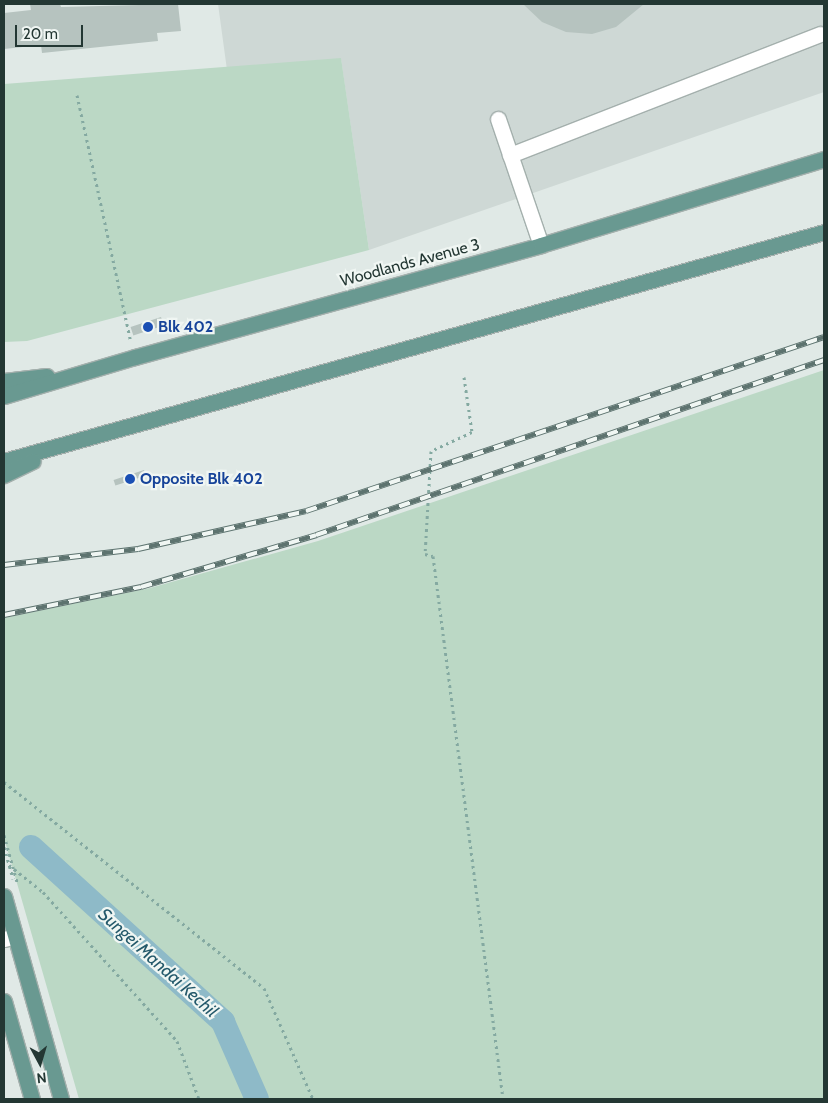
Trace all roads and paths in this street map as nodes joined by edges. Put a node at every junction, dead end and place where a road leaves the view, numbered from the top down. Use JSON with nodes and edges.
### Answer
{"nodes":[{"id":1,"x":820,"y":34,"type":"dead end"},
{"id":2,"x":77,"y":96,"type":"dead end"},
{"id":3,"x":498,"y":118,"type":"dead end"},
{"id":4,"x":510,"y":155,"type":"junction"},
{"id":5,"x":824,"y":158,"type":"edge"},
{"id":6,"x":824,"y":232,"type":"edge"},
{"id":7,"x":541,"y":245,"type":"junction"},
{"id":8,"x":135,"y":357,"type":"junction"},
{"id":9,"x":99,"y":368,"type":"junction"},
{"id":10,"x":464,"y":377,"type":"dead end"},
{"id":11,"x":4,"y":381,"type":"edge"},
{"id":12,"x":4,"y":396,"type":"edge"},
{"id":13,"x":85,"y":440,"type":"junction"},
{"id":14,"x":4,"y":461,"type":"edge"},
{"id":15,"x":4,"y":475,"type":"edge"},
{"id":16,"x":4,"y":782,"type":"edge"},
{"id":17,"x":9,"y":865,"type":"dead end"},
{"id":18,"x":4,"y":896,"type":"edge"},
{"id":19,"x":9,"y":938,"type":"edge"},
{"id":20,"x":4,"y":1001,"type":"edge"},
{"id":21,"x":32,"y":1099,"type":"edge"},
{"id":22,"x":61,"y":1099,"type":"edge"},
{"id":23,"x":199,"y":1099,"type":"edge"},
{"id":24,"x":313,"y":1099,"type":"edge"},
{"id":25,"x":503,"y":1099,"type":"edge"}],
"edges":[{"from":1,"to":4,"type":"lane"},
{"from":2,"to":8,"type":"path"},
{"from":3,"to":4,"type":"lane"},
{"from":4,"to":7,"type":"lane"},
{"from":5,"to":7,"type":"main road","name":"Woodlands Avenue 3"},
{"from":6,"to":13,"type":"main road"},
{"from":7,"to":8,"type":"main road","name":"Woodlands Avenue 3"},
{"from":8,"to":9,"type":"main road","name":"Woodlands Avenue 3"},
{"from":9,"to":11,"type":"main road"},
{"from":9,"to":12,"type":"main road","name":"Woodlands Avenue 3"},
{"from":10,"to":25,"type":"path"},
{"from":13,"to":14,"type":"main road"},
{"from":13,"to":15,"type":"main road"},
{"from":16,"to":24,"type":"path"},
{"from":17,"to":23,"type":"path"},
{"from":18,"to":19,"type":"main road"},
{"from":19,"to":22,"type":"main road"},
{"from":20,"to":21,"type":"main road"}]}
